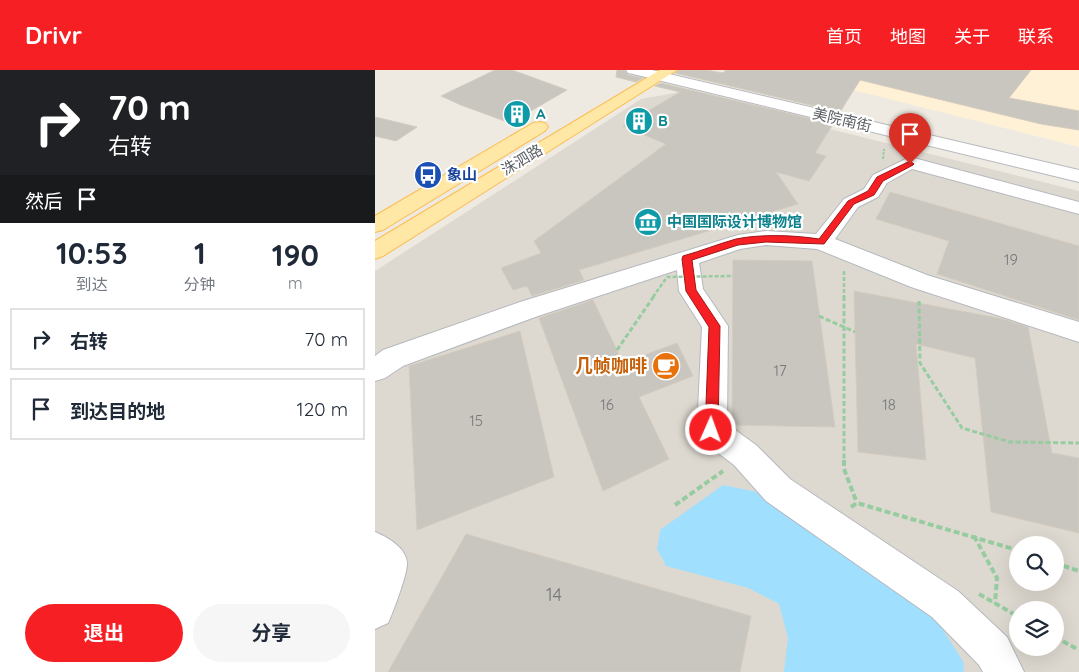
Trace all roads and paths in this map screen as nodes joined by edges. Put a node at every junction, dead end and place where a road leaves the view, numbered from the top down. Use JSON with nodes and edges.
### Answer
{"nodes":[{"id":1,"x":636,"y":70,"type":"edge"},
{"id":2,"x":664,"y":73,"type":"edge"},
{"id":3,"x":619,"y":80,"type":"dead end"},
{"id":4,"x":551,"y":120,"type":"dead end"},
{"id":5,"x":1079,"y":176,"type":"edge"},
{"id":6,"x":1079,"y":208,"type":"edge"},
{"id":7,"x":375,"y":225,"type":"edge"},
{"id":8,"x":821,"y":242,"type":"junction"},
{"id":9,"x":375,"y":251,"type":"edge"},
{"id":10,"x":844,"y":251,"type":"junction"},
{"id":11,"x":687,"y":259,"type":"junction"},
{"id":12,"x":733,"y":276,"type":"dead end"},
{"id":13,"x":919,"y":281,"type":"junction"},
{"id":14,"x":819,"y":316,"type":"dead end"},
{"id":15,"x":855,"y":332,"type":"dead end"},
{"id":16,"x":1079,"y":332,"type":"edge"},
{"id":17,"x":617,"y":350,"type":"dead end"},
{"id":18,"x":375,"y":370,"type":"edge"},
{"id":19,"x":1079,"y":443,"type":"edge"},
{"id":20,"x":745,"y":455,"type":"junction"},
{"id":21,"x":675,"y":504,"type":"dead end"},
{"id":22,"x":857,"y":504,"type":"junction"},
{"id":23,"x":829,"y":524,"type":"junction"},
{"id":24,"x":974,"y":536,"type":"junction"},
{"id":25,"x":1009,"y":547,"type":"edge"},
{"id":26,"x":375,"y":550,"type":"edge"},
{"id":27,"x":1064,"y":566,"type":"edge"},
{"id":28,"x":1079,"y":571,"type":"edge"},
{"id":29,"x":995,"y":603,"type":"dead end"},
{"id":30,"x":375,"y":610,"type":"edge"},
{"id":31,"x":1064,"y":642,"type":"edge"},
{"id":32,"x":1079,"y":650,"type":"edge"},
{"id":33,"x":1004,"y":672,"type":"edge"}],
"edges":[{"from":1,"to":2,"type":"street","name":"美院南街"},
{"from":1,"to":3,"type":"main road"},
{"from":2,"to":5,"type":"street","name":"美院南街"},
{"from":2,"to":9,"type":"main road","name":"洙泗路"},
{"from":4,"to":7,"type":"main road","name":"洙泗路"},
{"from":6,"to":8,"type":"street"},
{"from":8,"to":10,"type":"street"},
{"from":8,"to":11,"type":"street"},
{"from":10,"to":13,"type":"street"},
{"from":10,"to":22,"type":"path"},
{"from":11,"to":18,"type":"street"},
{"from":11,"to":20,"type":"street"},
{"from":12,"to":17,"type":"path","bridge":true},
{"from":13,"to":16,"type":"street"},
{"from":13,"to":19,"type":"path"},
{"from":14,"to":15,"type":"path","bridge":true},
{"from":20,"to":21,"type":"path"},
{"from":20,"to":23,"type":"street"},
{"from":22,"to":23,"type":"path"},
{"from":22,"to":24,"type":"path"},
{"from":23,"to":33,"type":"street"},
{"from":24,"to":25,"type":"path"},
{"from":24,"to":29,"type":"path"},
{"from":26,"to":30,"type":"street"},
{"from":27,"to":28,"type":"path"},
{"from":31,"to":32,"type":"path"}]}
